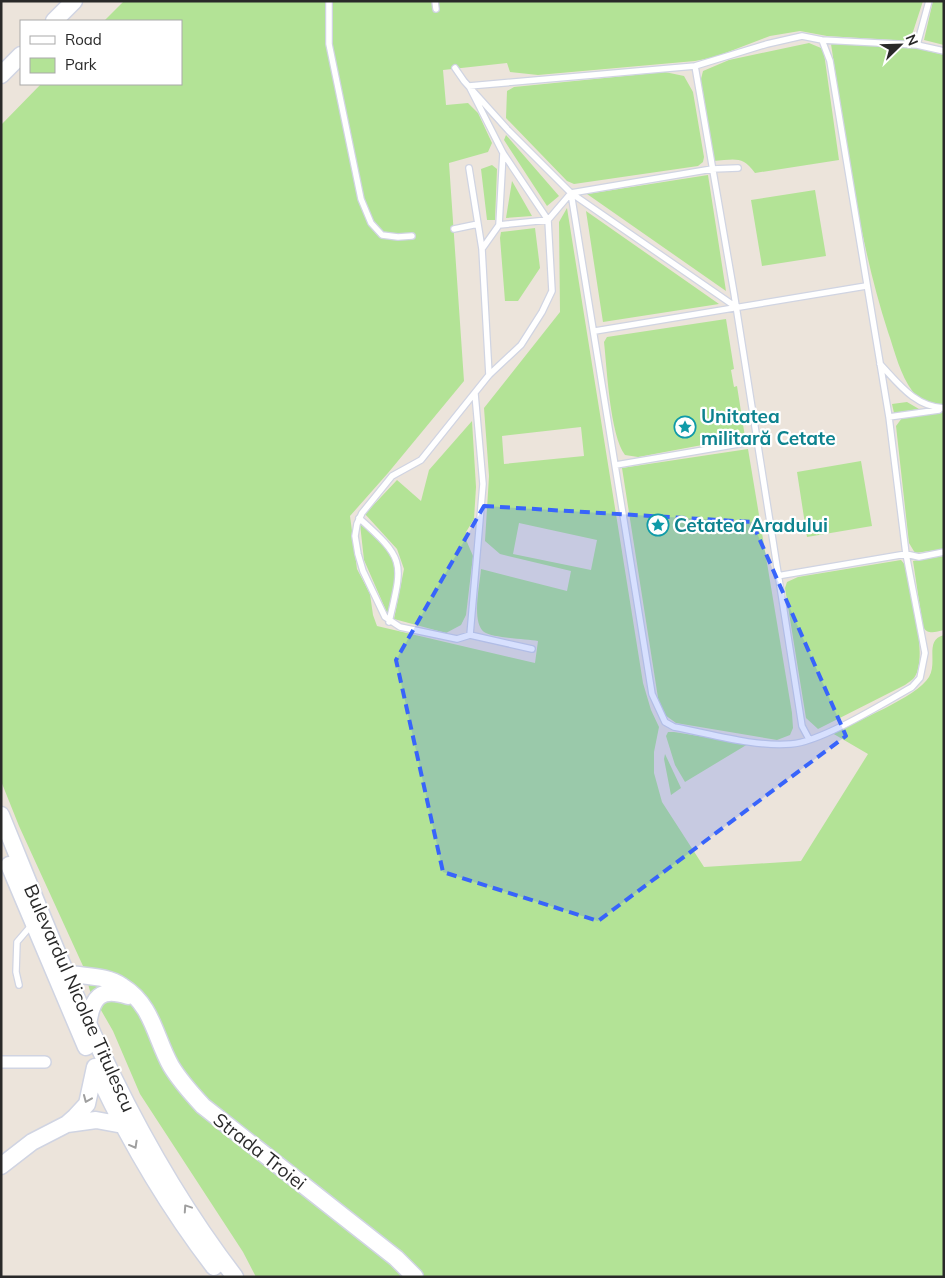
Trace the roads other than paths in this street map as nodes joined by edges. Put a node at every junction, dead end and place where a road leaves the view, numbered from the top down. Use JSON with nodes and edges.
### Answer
{"nodes":[{"id":1,"x":74,"y":1,"type":"edge"},
{"id":2,"x":329,"y":1,"type":"edge"},
{"id":3,"x":435,"y":1,"type":"edge"},
{"id":4,"x":929,"y":1,"type":"edge"},
{"id":5,"x":436,"y":9,"type":"dead end"},
{"id":6,"x":55,"y":20,"type":"edge"},
{"id":7,"x":822,"y":40,"type":"junction"},
{"id":8,"x":917,"y":45,"type":"junction"},
{"id":9,"x":944,"y":51,"type":"edge"},
{"id":10,"x":20,"y":56,"type":"edge"},
{"id":11,"x":695,"y":66,"type":"junction"},
{"id":12,"x":455,"y":68,"type":"dead end"},
{"id":13,"x":1,"y":75,"type":"edge"},
{"id":14,"x":469,"y":86,"type":"junction"},
{"id":15,"x":503,"y":153,"type":"junction"},
{"id":16,"x":469,"y":168,"type":"dead end"},
{"id":17,"x":738,"y":168,"type":"dead end"},
{"id":18,"x":712,"y":169,"type":"junction"},
{"id":19,"x":572,"y":192,"type":"junction"},
{"id":20,"x":548,"y":220,"type":"junction"},
{"id":21,"x":478,"y":224,"type":"junction"},
{"id":22,"x":499,"y":225,"type":"junction"},
{"id":23,"x":454,"y":229,"type":"dead end"},
{"id":24,"x":412,"y":236,"type":"dead end"},
{"id":25,"x":482,"y":249,"type":"junction"},
{"id":26,"x":866,"y":286,"type":"junction"},
{"id":27,"x":736,"y":307,"type":"junction"},
{"id":28,"x":595,"y":331,"type":"junction"},
{"id":29,"x":880,"y":363,"type":"junction"},
{"id":30,"x":489,"y":375,"type":"junction"},
{"id":31,"x":475,"y":394,"type":"junction"},
{"id":32,"x":944,"y":409,"type":"edge"},
{"id":33,"x":889,"y":418,"type":"junction"},
{"id":34,"x":756,"y":441,"type":"junction"},
{"id":35,"x":616,"y":465,"type":"junction"},
{"id":36,"x":359,"y":518,"type":"junction"},
{"id":37,"x":944,"y":552,"type":"edge"},
{"id":38,"x":906,"y":554,"type":"junction"},
{"id":39,"x":777,"y":576,"type":"junction"},
{"id":40,"x":389,"y":622,"type":"junction"},
{"id":41,"x":470,"y":635,"type":"junction"},
{"id":42,"x":532,"y":649,"type":"dead end"},
{"id":43,"x":809,"y":740,"type":"junction"},
{"id":44,"x":1,"y":815,"type":"edge"},
{"id":45,"x":1,"y":844,"type":"edge"},
{"id":46,"x":29,"y":928,"type":"dead end"},
{"id":47,"x":66,"y":973,"type":"junction"},
{"id":48,"x":19,"y":984,"type":"dead end"},
{"id":49,"x":139,"y":999,"type":"junction"},
{"id":50,"x":88,"y":1024,"type":"junction"},
{"id":51,"x":1,"y":1062,"type":"edge"},
{"id":52,"x":45,"y":1062,"type":"dead end"},
{"id":53,"x":95,"y":1067,"type":"junction"},
{"id":54,"x":67,"y":1124,"type":"junction"},
{"id":55,"x":123,"y":1125,"type":"junction"},
{"id":56,"x":1,"y":1166,"type":"edge"},
{"id":57,"x":222,"y":1277,"type":"edge"},
{"id":58,"x":235,"y":1277,"type":"edge"},
{"id":59,"x":415,"y":1277,"type":"edge"}],
"edges":[{"from":1,"to":6,"type":"main road"},
{"from":2,"to":24,"type":"lane"},
{"from":3,"to":5,"type":"lane"},
{"from":4,"to":8,"type":"lane"},
{"from":7,"to":8,"type":"lane"},
{"from":7,"to":11,"type":"lane"},
{"from":7,"to":26,"type":"lane"},
{"from":8,"to":9,"type":"lane"},
{"from":10,"to":13,"type":"main road"},
{"from":11,"to":14,"type":"lane"},
{"from":11,"to":18,"type":"lane"},
{"from":12,"to":14,"type":"lane"},
{"from":14,"to":15,"type":"lane"},
{"from":14,"to":19,"type":"lane"},
{"from":15,"to":20,"type":"lane"},
{"from":15,"to":22,"type":"lane"},
{"from":16,"to":21,"type":"lane"},
{"from":17,"to":18,"type":"lane"},
{"from":18,"to":19,"type":"lane"},
{"from":18,"to":27,"type":"lane"},
{"from":19,"to":20,"type":"lane"},
{"from":19,"to":27,"type":"lane"},
{"from":19,"to":28,"type":"lane"},
{"from":20,"to":22,"type":"lane"},
{"from":20,"to":30,"type":"lane"},
{"from":21,"to":23,"type":"lane"},
{"from":21,"to":25,"type":"lane"},
{"from":22,"to":25,"type":"lane"},
{"from":25,"to":30,"type":"lane"},
{"from":26,"to":27,"type":"lane"},
{"from":26,"to":29,"type":"lane"},
{"from":27,"to":28,"type":"lane"},
{"from":27,"to":34,"type":"lane"},
{"from":28,"to":35,"type":"lane"},
{"from":29,"to":32,"type":"lane"},
{"from":29,"to":33,"type":"lane"},
{"from":30,"to":31,"type":"lane"},
{"from":31,"to":36,"type":"lane"},
{"from":31,"to":41,"type":"lane"},
{"from":32,"to":33,"type":"lane"},
{"from":33,"to":38,"type":"lane"},
{"from":34,"to":35,"type":"lane"},
{"from":34,"to":39,"type":"lane"},
{"from":35,"to":43,"type":"lane"},
{"from":36,"to":40,"type":"lane"},
{"from":36,"to":40,"type":"lane"},
{"from":37,"to":38,"type":"lane"},
{"from":38,"to":39,"type":"lane"},
{"from":38,"to":43,"type":"lane"},
{"from":39,"to":43,"type":"lane"},
{"from":40,"to":41,"type":"lane"},
{"from":41,"to":42,"type":"lane"},
{"from":44,"to":47,"type":"main road","name":"Bulevardul Nicolae Titulescu"},
{"from":45,"to":53,"type":"main road","name":"Bulevardul Nicolae Titulescu"},
{"from":46,"to":48,"type":"lane"},
{"from":47,"to":49,"type":"main road","name":"Strada Troiei"},
{"from":47,"to":50,"type":"main road","name":"Bulevardul Nicolae Titulescu"},
{"from":49,"to":50,"type":"main road"},
{"from":49,"to":59,"type":"main road","name":"Strada Troiei"},
{"from":58,"to":50,"type":"main road","name":"Bulevardul Nicolae Titulescu","one_way":true},
{"from":51,"to":52,"type":"street"},
{"from":53,"to":54,"type":"main road","one_way":true},
{"from":53,"to":55,"type":"main road","name":"Bulevardul Nicolae Titulescu"},
{"from":54,"to":55,"type":"main road"},
{"from":54,"to":56,"type":"main road"},
{"from":55,"to":57,"type":"main road","name":"Bulevardul Nicolae Titulescu","one_way":true}]}
